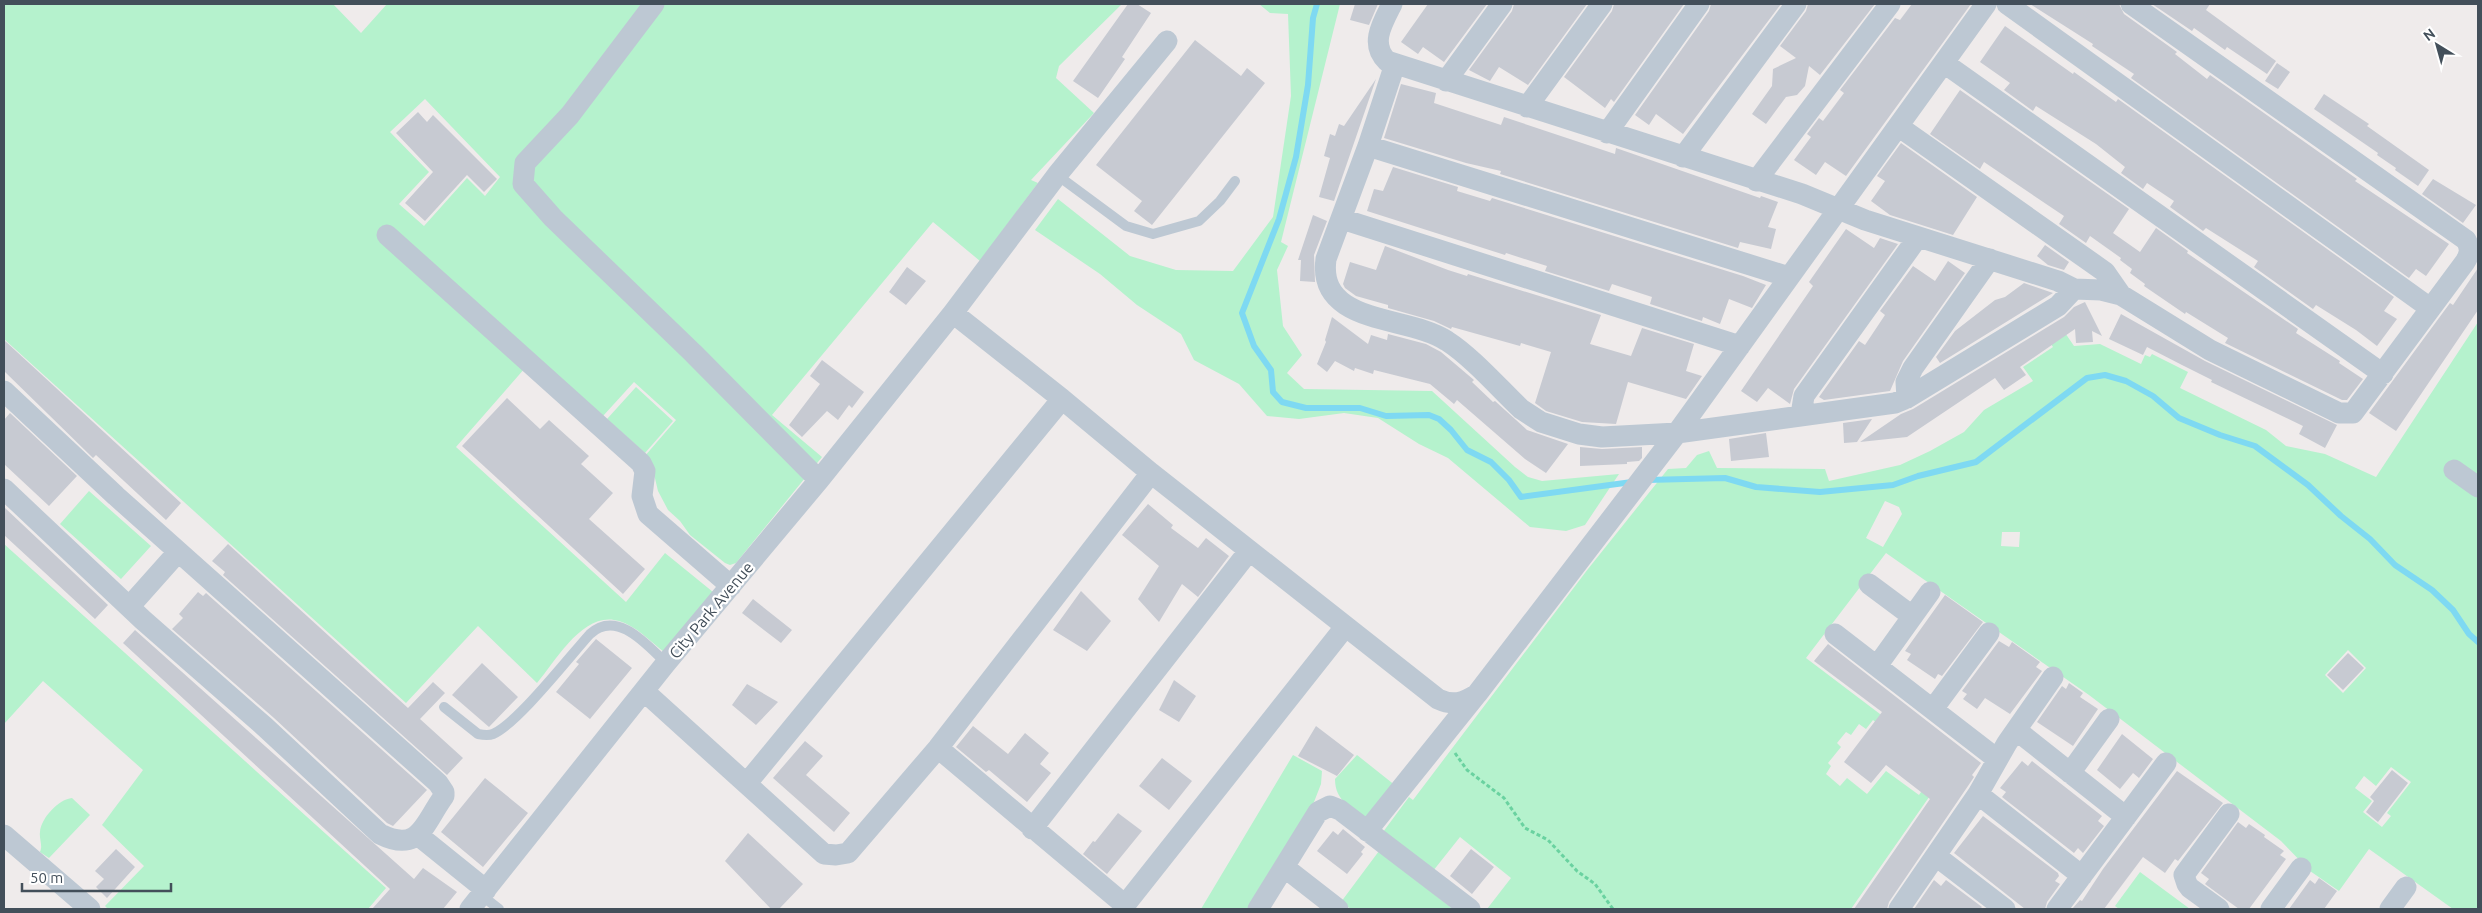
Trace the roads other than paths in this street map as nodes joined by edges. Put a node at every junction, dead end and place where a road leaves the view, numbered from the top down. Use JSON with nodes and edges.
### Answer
{"nodes":[{"id":1,"x":654,"y":4,"type":"edge"},
{"id":2,"x":1392,"y":4,"type":"edge"},
{"id":3,"x":1502,"y":4,"type":"edge"},
{"id":4,"x":1602,"y":4,"type":"edge"},
{"id":5,"x":1699,"y":4,"type":"edge"},
{"id":6,"x":1796,"y":4,"type":"edge"},
{"id":7,"x":1890,"y":4,"type":"edge"},
{"id":8,"x":1986,"y":4,"type":"edge"},
{"id":9,"x":2007,"y":4,"type":"edge"},
{"id":10,"x":2131,"y":4,"type":"edge"},
{"id":11,"x":1167,"y":41,"type":"dead end"},
{"id":12,"x":1944,"y":63,"type":"junction"},
{"id":13,"x":1395,"y":64,"type":"junction"},
{"id":14,"x":1446,"y":81,"type":"junction"},
{"id":15,"x":1527,"y":107,"type":"junction"},
{"id":16,"x":1898,"y":126,"type":"junction"},
{"id":17,"x":1607,"y":132,"type":"junction"},
{"id":18,"x":1368,"y":146,"type":"junction"},
{"id":19,"x":1683,"y":157,"type":"junction"},
{"id":20,"x":1057,"y":175,"type":"junction"},
{"id":21,"x":1235,"y":181,"type":"dead end"},
{"id":22,"x":1756,"y":181,"type":"junction"},
{"id":23,"x":1839,"y":209,"type":"junction"},
{"id":24,"x":1342,"y":219,"type":"junction"},
{"id":25,"x":387,"y":235,"type":"dead end"},
{"id":26,"x":1918,"y":237,"type":"junction"},
{"id":27,"x":1990,"y":259,"type":"junction"},
{"id":28,"x":1789,"y":277,"type":"junction"},
{"id":29,"x":2074,"y":289,"type":"junction"},
{"id":30,"x":2121,"y":295,"type":"junction"},
{"id":31,"x":2430,"y":308,"type":"junction"},
{"id":32,"x":953,"y":313,"type":"junction"},
{"id":33,"x":1740,"y":346,"type":"junction"},
{"id":34,"x":2383,"y":374,"type":"junction"},
{"id":35,"x":4,"y":390,"type":"edge"},
{"id":36,"x":1907,"y":398,"type":"junction"},
{"id":37,"x":1062,"y":399,"type":"junction"},
{"id":38,"x":1801,"y":415,"type":"junction"},
{"id":39,"x":1677,"y":433,"type":"junction"},
{"id":40,"x":2454,"y":470,"type":"dead end"},
{"id":41,"x":1151,"y":473,"type":"junction"},
{"id":42,"x":819,"y":480,"type":"junction"},
{"id":43,"x":2478,"y":487,"type":"edge"},
{"id":44,"x":4,"y":489,"type":"edge"},
{"id":45,"x":1249,"y":551,"type":"junction"},
{"id":46,"x":178,"y":552,"type":"junction"},
{"id":47,"x":1869,"y":584,"type":"dead end"},
{"id":48,"x":731,"y":586,"type":"junction"},
{"id":49,"x":1930,"y":592,"type":"dead end"},
{"id":50,"x":129,"y":607,"type":"junction"},
{"id":51,"x":1912,"y":616,"type":"junction"},
{"id":52,"x":1345,"y":627,"type":"junction"},
{"id":53,"x":1989,"y":633,"type":"dead end"},
{"id":54,"x":1835,"y":634,"type":"dead end"},
{"id":55,"x":666,"y":663,"type":"junction"},
{"id":56,"x":1878,"y":666,"type":"junction"},
{"id":57,"x":2053,"y":677,"type":"dead end"},
{"id":58,"x":645,"y":692,"type":"junction"},
{"id":59,"x":1476,"y":694,"type":"junction"},
{"id":60,"x":444,"y":707,"type":"dead end"},
{"id":61,"x":1934,"y":708,"type":"junction"},
{"id":62,"x":2109,"y":719,"type":"dead end"},
{"id":63,"x":2016,"y":730,"type":"junction"},
{"id":64,"x":938,"y":748,"type":"junction"},
{"id":65,"x":1998,"y":759,"type":"junction"},
{"id":66,"x":2166,"y":763,"type":"dead end"},
{"id":67,"x":2070,"y":773,"type":"junction"},
{"id":68,"x":747,"y":783,"type":"junction"},
{"id":69,"x":1978,"y":794,"type":"junction"},
{"id":70,"x":2229,"y":814,"type":"dead end"},
{"id":71,"x":2126,"y":818,"type":"junction"},
{"id":72,"x":1032,"y":829,"type":"junction"},
{"id":73,"x":1367,"y":831,"type":"junction"},
{"id":74,"x":4,"y":835,"type":"edge"},
{"id":75,"x":419,"y":836,"type":"junction"},
{"id":76,"x":1936,"y":856,"type":"junction"},
{"id":77,"x":1284,"y":867,"type":"junction"},
{"id":78,"x":2301,"y":868,"type":"dead end"},
{"id":79,"x":2082,"y":876,"type":"junction"},
{"id":80,"x":2406,"y":887,"type":"dead end"},
{"id":81,"x":479,"y":898,"type":"edge"},
{"id":82,"x":1127,"y":907,"type":"edge"},
{"id":83,"x":90,"y":909,"type":"edge"},
{"id":84,"x":499,"y":909,"type":"edge"},
{"id":85,"x":1258,"y":909,"type":"edge"},
{"id":86,"x":1338,"y":909,"type":"edge"},
{"id":87,"x":1470,"y":909,"type":"edge"},
{"id":88,"x":1899,"y":909,"type":"edge"},
{"id":89,"x":2005,"y":909,"type":"edge"},
{"id":90,"x":2057,"y":909,"type":"edge"},
{"id":91,"x":2219,"y":909,"type":"edge"},
{"id":92,"x":2271,"y":909,"type":"edge"},
{"id":93,"x":2390,"y":909,"type":"edge"}],
"edges":[{"from":1,"to":42,"type":"street"},
{"from":2,"to":13,"type":"street"},
{"from":3,"to":14,"type":"street"},
{"from":4,"to":15,"type":"street"},
{"from":5,"to":17,"type":"street"},
{"from":6,"to":19,"type":"street"},
{"from":7,"to":22,"type":"street"},
{"from":8,"to":12,"type":"street"},
{"from":9,"to":31,"type":"street"},
{"from":10,"to":31,"type":"street"},
{"from":11,"to":20,"type":"street","name":"City Park Avenue"},
{"from":12,"to":16,"type":"street"},
{"from":12,"to":34,"type":"street"},
{"from":13,"to":14,"type":"street"},
{"from":13,"to":18,"type":"street"},
{"from":14,"to":15,"type":"street"},
{"from":15,"to":17,"type":"street"},
{"from":16,"to":23,"type":"street"},
{"from":16,"to":30,"type":"street"},
{"from":17,"to":19,"type":"street"},
{"from":18,"to":24,"type":"street"},
{"from":18,"to":28,"type":"street"},
{"from":19,"to":22,"type":"street"},
{"from":20,"to":21,"type":"lane"},
{"from":20,"to":32,"type":"street","name":"City Park Avenue"},
{"from":22,"to":23,"type":"street"},
{"from":23,"to":26,"type":"street"},
{"from":23,"to":28,"type":"street"},
{"from":24,"to":33,"type":"street"},
{"from":24,"to":39,"type":"street"},
{"from":25,"to":48,"type":"street"},
{"from":26,"to":27,"type":"street"},
{"from":26,"to":38,"type":"street"},
{"from":27,"to":29,"type":"street"},
{"from":27,"to":36,"type":"street"},
{"from":28,"to":33,"type":"street"},
{"from":29,"to":30,"type":"street"},
{"from":29,"to":36,"type":"street"},
{"from":30,"to":34,"type":"street"},
{"from":31,"to":34,"type":"street"},
{"from":32,"to":37,"type":"street"},
{"from":32,"to":42,"type":"street","name":"City Park Avenue"},
{"from":33,"to":39,"type":"street"},
{"from":35,"to":46,"type":"street"},
{"from":36,"to":38,"type":"street"},
{"from":37,"to":41,"type":"street"},
{"from":37,"to":68,"type":"street"},
{"from":38,"to":39,"type":"street"},
{"from":39,"to":59,"type":"street"},
{"from":40,"to":43,"type":"street"},
{"from":41,"to":45,"type":"street"},
{"from":41,"to":64,"type":"street"},
{"from":42,"to":48,"type":"street","name":"City Park Avenue"},
{"from":44,"to":50,"type":"street"},
{"from":45,"to":52,"type":"street"},
{"from":45,"to":72,"type":"street"},
{"from":46,"to":50,"type":"street"},
{"from":46,"to":75,"type":"street"},
{"from":47,"to":51,"type":"street"},
{"from":48,"to":55,"type":"street","name":"City Park Avenue"},
{"from":49,"to":51,"type":"street"},
{"from":50,"to":75,"type":"street"},
{"from":51,"to":56,"type":"street"},
{"from":52,"to":59,"type":"street"},
{"from":52,"to":82,"type":"street"},
{"from":53,"to":61,"type":"street"},
{"from":54,"to":56,"type":"street"},
{"from":55,"to":58,"type":"street","name":"City Park Avenue"},
{"from":55,"to":60,"type":"lane"},
{"from":56,"to":61,"type":"street"},
{"from":57,"to":63,"type":"street"},
{"from":58,"to":68,"type":"street"},
{"from":58,"to":81,"type":"street","name":"City Park Avenue"},
{"from":59,"to":73,"type":"street"},
{"from":61,"to":65,"type":"street"},
{"from":62,"to":67,"type":"street"},
{"from":63,"to":65,"type":"street"},
{"from":63,"to":67,"type":"street"},
{"from":64,"to":68,"type":"street"},
{"from":64,"to":72,"type":"street"},
{"from":65,"to":69,"type":"street"},
{"from":66,"to":71,"type":"street"},
{"from":67,"to":71,"type":"street"},
{"from":69,"to":76,"type":"street"},
{"from":69,"to":79,"type":"street"},
{"from":70,"to":91,"type":"street"},
{"from":71,"to":79,"type":"street"},
{"from":72,"to":82,"type":"street"},
{"from":73,"to":77,"type":"street"},
{"from":73,"to":87,"type":"street"},
{"from":74,"to":83,"type":"street"},
{"from":75,"to":81,"type":"street"},
{"from":76,"to":88,"type":"street"},
{"from":76,"to":89,"type":"street"},
{"from":77,"to":85,"type":"street"},
{"from":77,"to":86,"type":"street"},
{"from":78,"to":92,"type":"street"},
{"from":79,"to":90,"type":"street"},
{"from":80,"to":93,"type":"street"},
{"from":81,"to":84,"type":"lane"}]}
